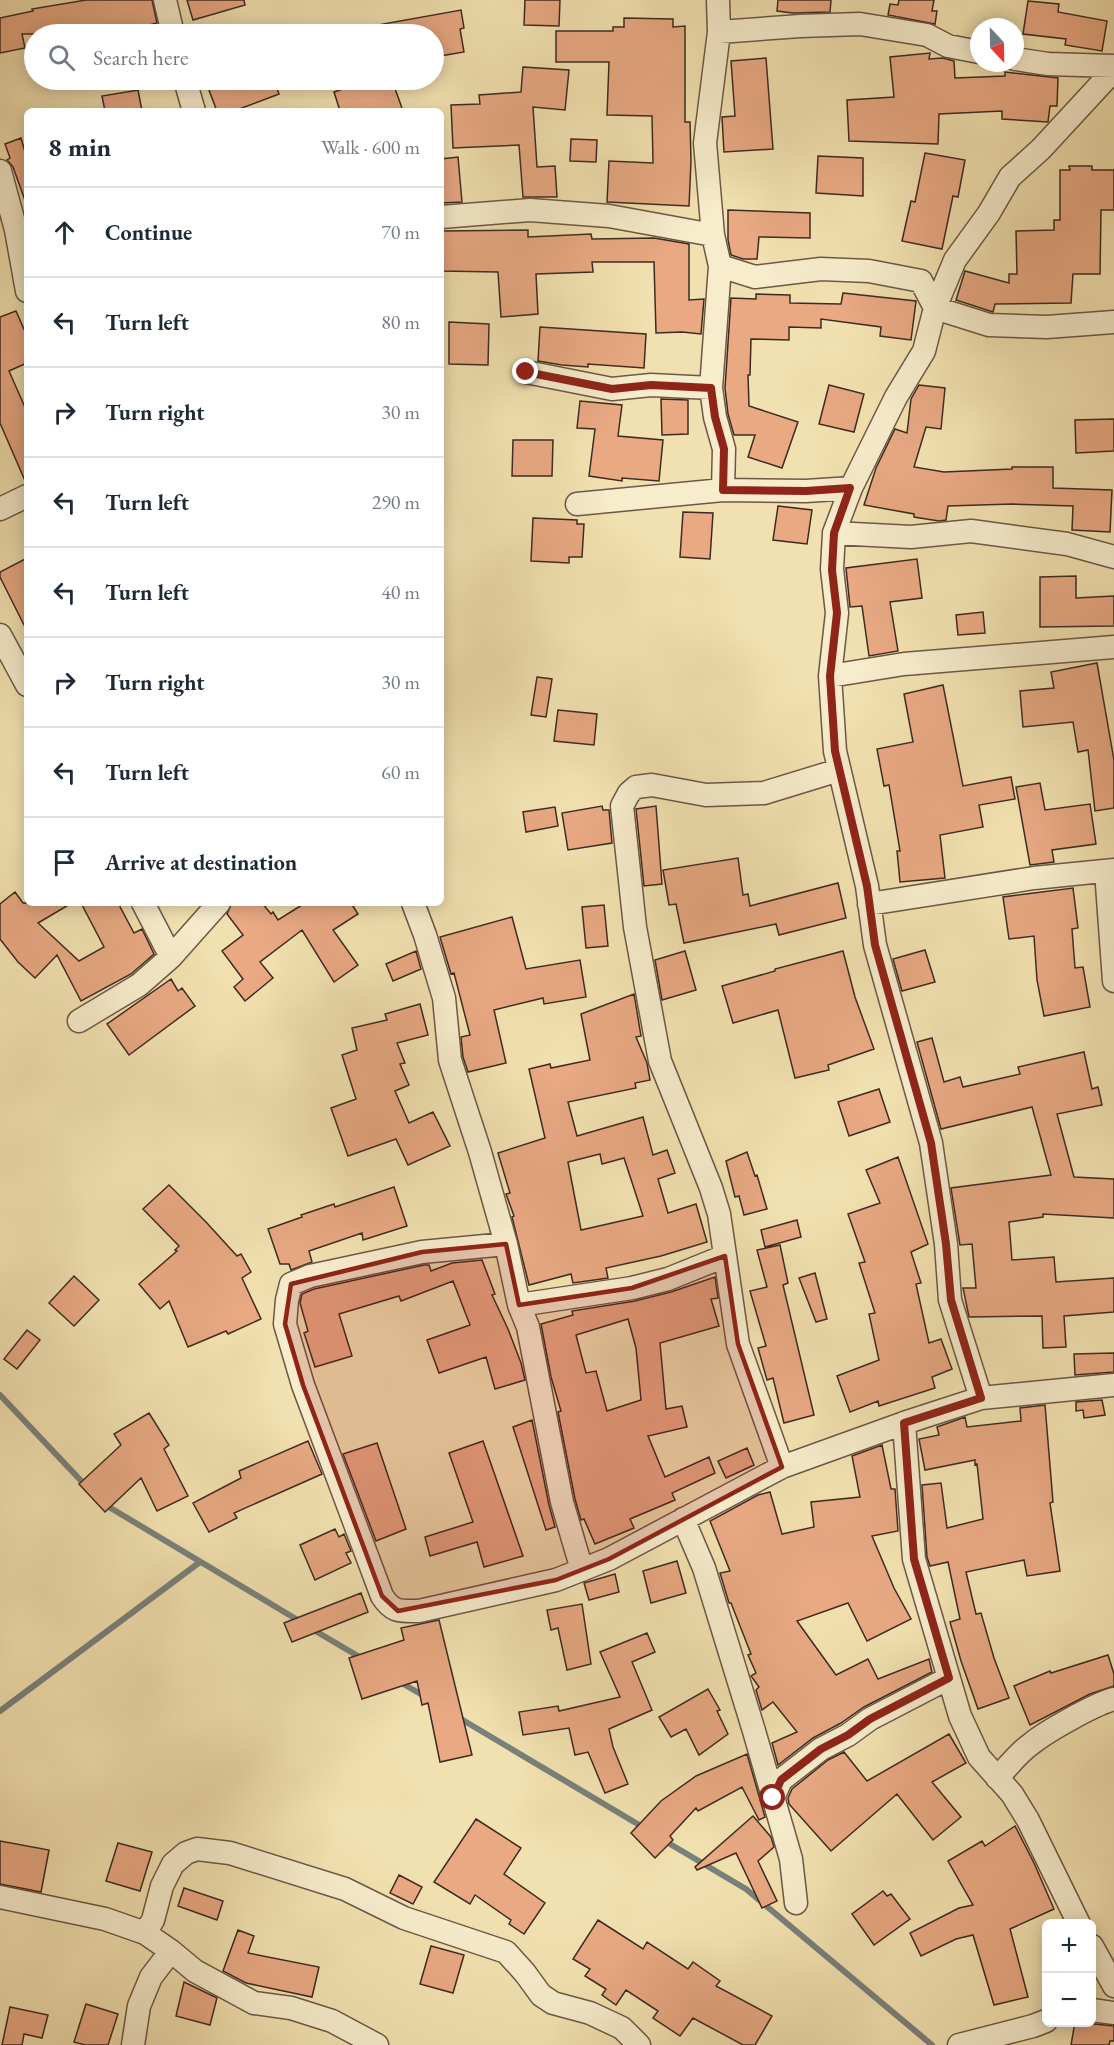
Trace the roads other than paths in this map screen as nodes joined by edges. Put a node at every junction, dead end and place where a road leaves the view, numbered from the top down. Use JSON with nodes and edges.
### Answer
{"nodes":[{"id":1,"x":165,"y":0,"type":"edge"},
{"id":2,"x":718,"y":0,"type":"edge"},
{"id":3,"x":171,"y":24,"type":"edge"},
{"id":4,"x":719,"y":32,"type":"junction"},
{"id":5,"x":970,"y":50,"type":"edge"},
{"id":6,"x":1024,"y":60,"type":"edge"},
{"id":7,"x":1114,"y":68,"type":"edge"},
{"id":8,"x":188,"y":90,"type":"edge"},
{"id":9,"x":193,"y":108,"type":"edge"},
{"id":10,"x":0,"y":171,"type":"edge"},
{"id":11,"x":444,"y":217,"type":"edge"},
{"id":12,"x":713,"y":235,"type":"junction"},
{"id":13,"x":720,"y":266,"type":"junction"},
{"id":14,"x":24,"y":274,"type":"edge"},
{"id":15,"x":935,"y":308,"type":"junction"},
{"id":16,"x":1114,"y":322,"type":"edge"},
{"id":17,"x":526,"y":372,"type":"dead end"},
{"id":18,"x":711,"y":388,"type":"junction"},
{"id":19,"x":850,"y":488,"type":"junction"},
{"id":20,"x":723,"y":490,"type":"junction"},
{"id":21,"x":24,"y":497,"type":"edge"},
{"id":22,"x":577,"y":504,"type":"dead end"},
{"id":23,"x":0,"y":509,"type":"edge"},
{"id":24,"x":834,"y":533,"type":"junction"},
{"id":25,"x":1114,"y":557,"type":"edge"},
{"id":26,"x":1114,"y":647,"type":"edge"},
{"id":27,"x":4,"y":654,"type":"edge"},
{"id":28,"x":830,"y":676,"type":"junction"},
{"id":29,"x":24,"y":681,"type":"edge"},
{"id":30,"x":839,"y":770,"type":"junction"},
{"id":31,"x":1110,"y":870,"type":"edge"},
{"id":32,"x":869,"y":904,"type":"junction"},
{"id":33,"x":145,"y":906,"type":"edge"},
{"id":34,"x":216,"y":906,"type":"edge"},
{"id":35,"x":414,"y":906,"type":"edge"},
{"id":36,"x":171,"y":957,"type":"junction"},
{"id":37,"x":1114,"y":981,"type":"edge"},
{"id":38,"x":79,"y":1021,"type":"dead end"},
{"id":39,"x":506,"y":1244,"type":"junction"},
{"id":40,"x":725,"y":1256,"type":"junction"},
{"id":41,"x":519,"y":1305,"type":"junction"},
{"id":42,"x":1114,"y":1385,"type":"edge"},
{"id":43,"x":981,"y":1398,"type":"junction"},
{"id":44,"x":904,"y":1423,"type":"junction"},
{"id":45,"x":782,"y":1467,"type":"junction"},
{"id":46,"x":683,"y":1519,"type":"junction"},
{"id":47,"x":582,"y":1570,"type":"junction"},
{"id":48,"x":949,"y":1678,"type":"junction"},
{"id":49,"x":1114,"y":1699,"type":"edge"},
{"id":50,"x":997,"y":1778,"type":"junction"},
{"id":51,"x":773,"y":1798,"type":"junction"},
{"id":52,"x":0,"y":1898,"type":"edge"},
{"id":53,"x":796,"y":1903,"type":"dead end"},
{"id":54,"x":1077,"y":1919,"type":"edge"},
{"id":55,"x":145,"y":1933,"type":"junction"},
{"id":56,"x":171,"y":1951,"type":"junction"},
{"id":57,"x":1096,"y":1953,"type":"edge"},
{"id":58,"x":1114,"y":1986,"type":"edge"},
{"id":59,"x":1096,"y":2011,"type":"edge"},
{"id":60,"x":1114,"y":2013,"type":"edge"},
{"id":61,"x":1042,"y":2022,"type":"edge"},
{"id":62,"x":133,"y":2045,"type":"edge"},
{"id":63,"x":376,"y":2045,"type":"edge"},
{"id":64,"x":639,"y":2045,"type":"edge"},
{"id":65,"x":959,"y":2045,"type":"edge"}],
"edges":[{"from":1,"to":3,"type":"street"},
{"from":2,"to":4,"type":"street"},
{"from":4,"to":5,"type":"street"},
{"from":4,"to":12,"type":"street"},
{"from":6,"to":7,"type":"street"},
{"from":7,"to":15,"type":"street"},
{"from":8,"to":9,"type":"street"},
{"from":10,"to":14,"type":"street"},
{"from":11,"to":12,"type":"street"},
{"from":12,"to":13,"type":"street"},
{"from":13,"to":15,"type":"street"},
{"from":13,"to":18,"type":"street"},
{"from":15,"to":16,"type":"street"},
{"from":15,"to":19,"type":"street"},
{"from":17,"to":18,"type":"street"},
{"from":18,"to":20,"type":"street"},
{"from":19,"to":20,"type":"street"},
{"from":19,"to":24,"type":"street"},
{"from":20,"to":22,"type":"street"},
{"from":21,"to":23,"type":"street"},
{"from":24,"to":25,"type":"street"},
{"from":24,"to":28,"type":"street"},
{"from":26,"to":28,"type":"street"},
{"from":27,"to":29,"type":"street"},
{"from":28,"to":30,"type":"street"},
{"from":30,"to":32,"type":"street"},
{"from":30,"to":40,"type":"street"},
{"from":31,"to":32,"type":"street"},
{"from":31,"to":37,"type":"street"},
{"from":32,"to":43,"type":"street"},
{"from":33,"to":36,"type":"street"},
{"from":34,"to":36,"type":"street"},
{"from":35,"to":39,"type":"street"},
{"from":36,"to":38,"type":"street"},
{"from":39,"to":41,"type":"street"},
{"from":39,"to":47,"type":"street"},
{"from":40,"to":41,"type":"street"},
{"from":40,"to":45,"type":"street"},
{"from":41,"to":47,"type":"street"},
{"from":42,"to":43,"type":"street"},
{"from":43,"to":44,"type":"street"},
{"from":44,"to":45,"type":"street"},
{"from":44,"to":48,"type":"street"},
{"from":45,"to":46,"type":"street"},
{"from":46,"to":47,"type":"street"},
{"from":46,"to":51,"type":"street"},
{"from":48,"to":50,"type":"street"},
{"from":48,"to":51,"type":"street"},
{"from":49,"to":50,"type":"street"},
{"from":50,"to":54,"type":"street"},
{"from":51,"to":53,"type":"street"},
{"from":52,"to":55,"type":"street"},
{"from":55,"to":56,"type":"street"},
{"from":55,"to":64,"type":"street"},
{"from":56,"to":62,"type":"street"},
{"from":56,"to":63,"type":"street"},
{"from":57,"to":58,"type":"street"},
{"from":59,"to":60,"type":"street"},
{"from":61,"to":65,"type":"street"}]}
